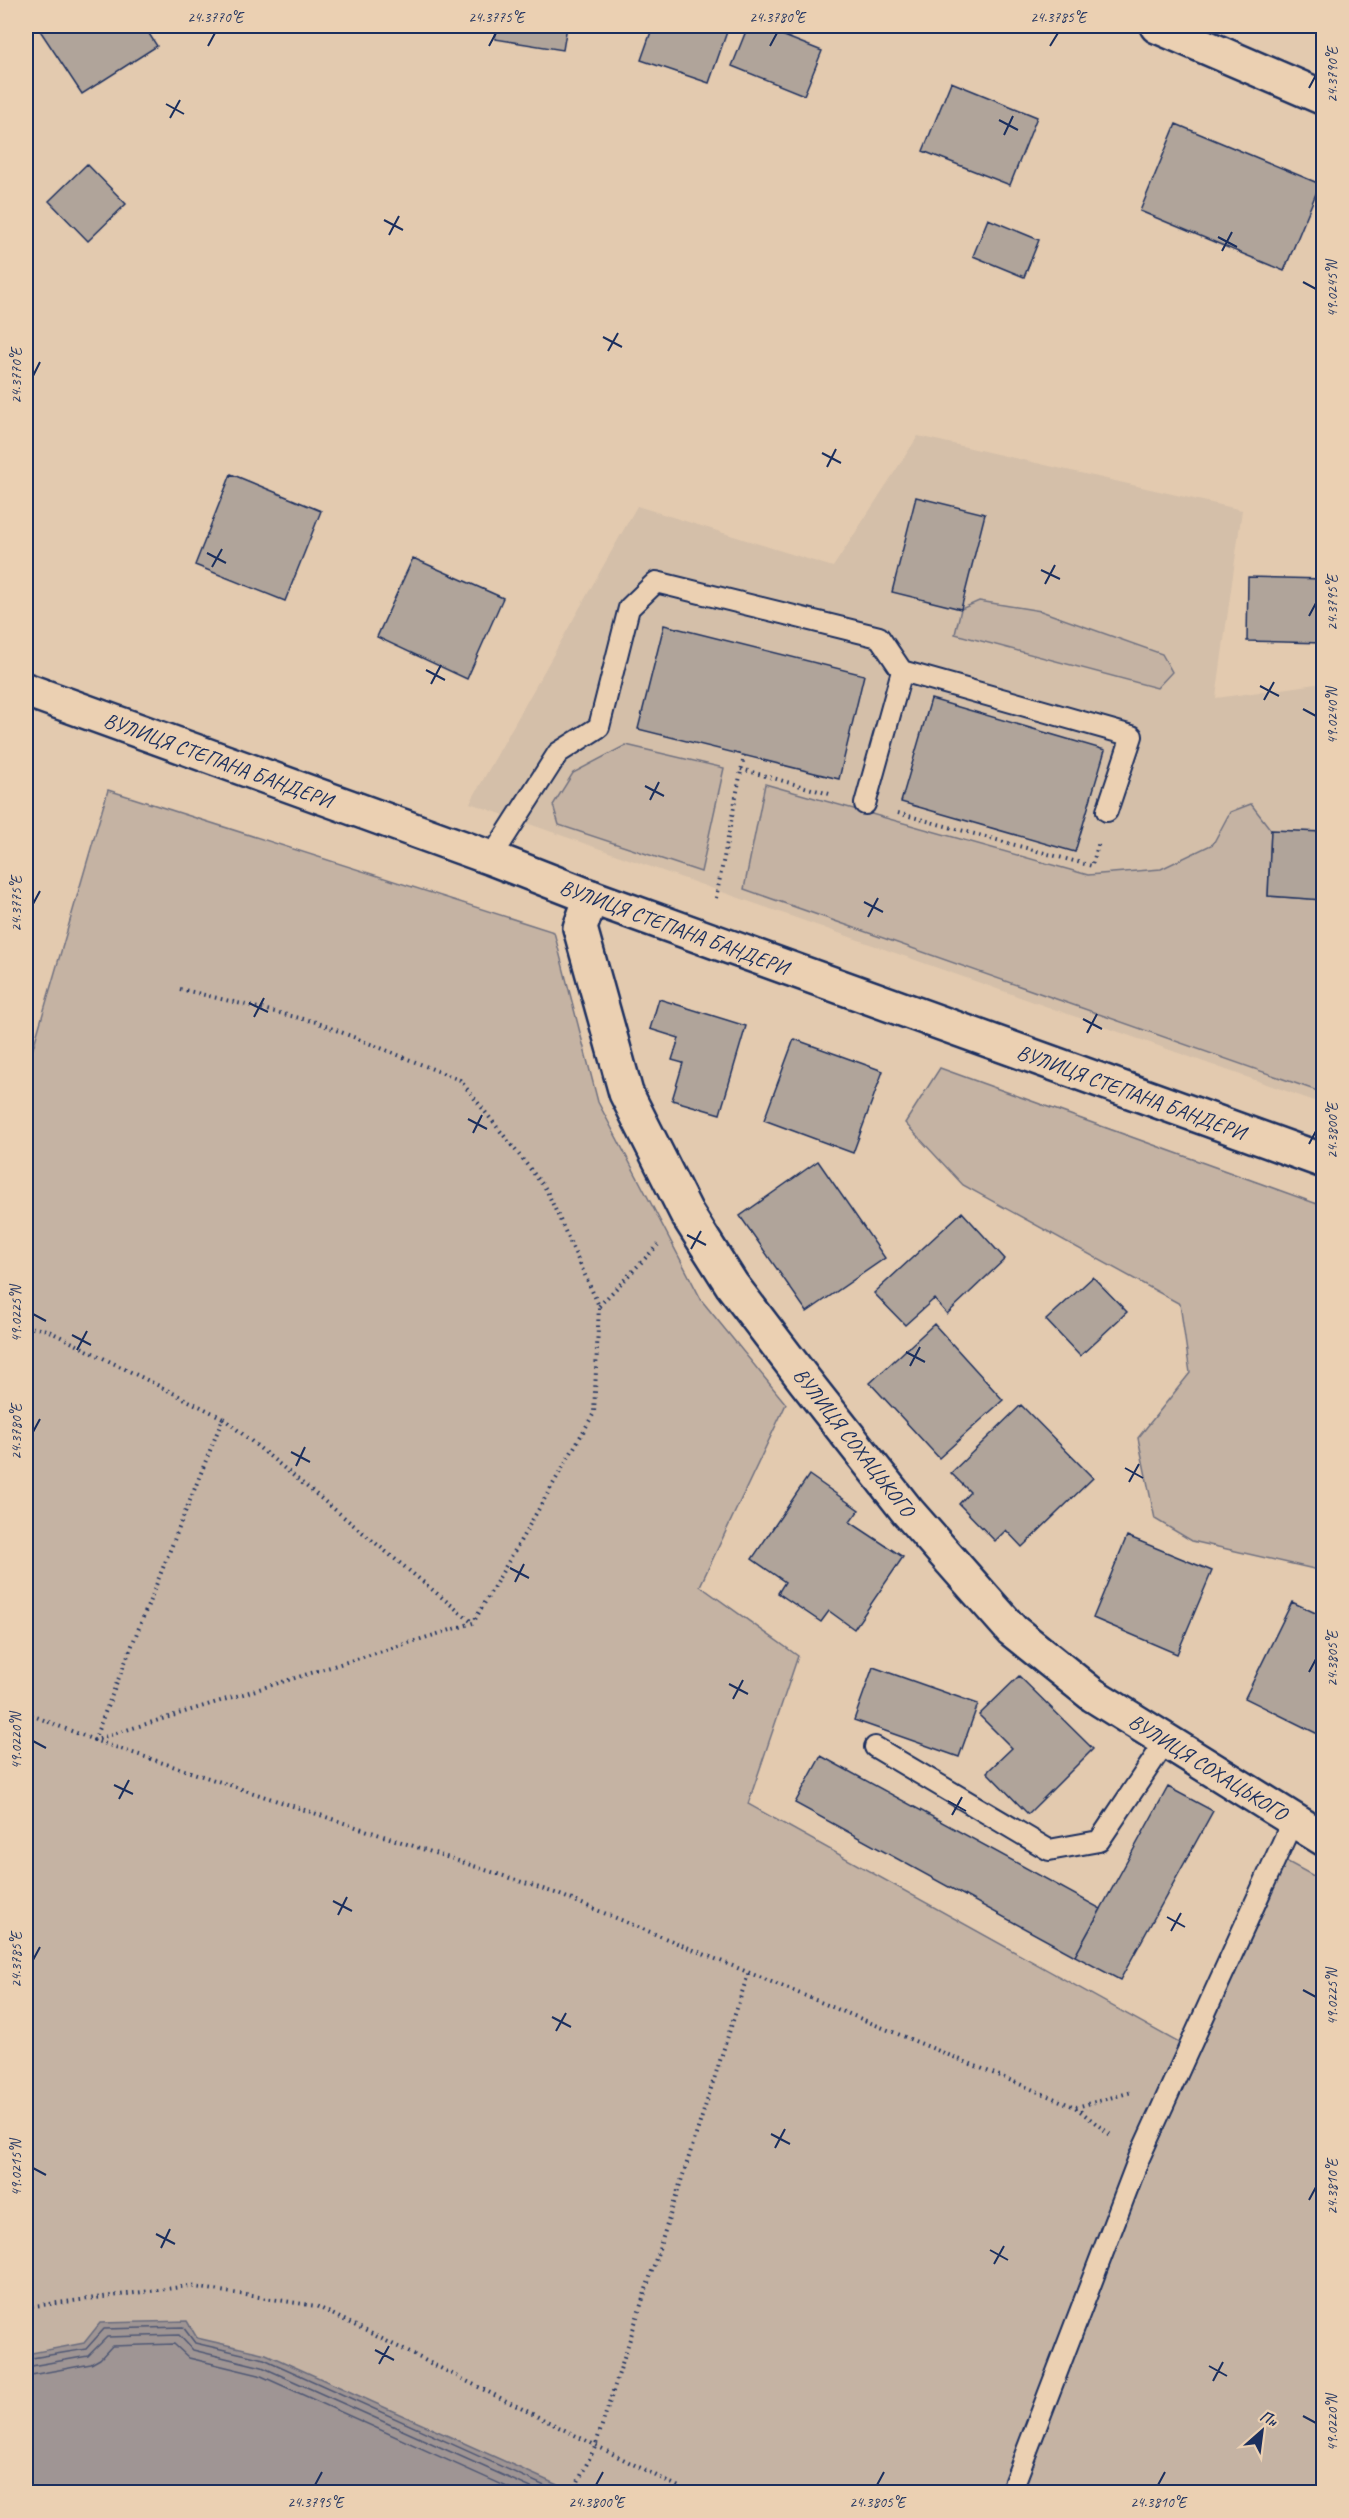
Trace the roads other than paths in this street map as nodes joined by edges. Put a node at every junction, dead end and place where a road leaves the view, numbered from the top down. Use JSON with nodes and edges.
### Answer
{"nodes":[{"id":1,"x":1157,"y":26,"type":"edge"},
{"id":2,"x":1323,"y":98,"type":"edge"},
{"id":3,"x":902,"y":671,"type":"junction"},
{"id":4,"x":26,"y":690,"type":"edge"},
{"id":5,"x":865,"y":804,"type":"road end"},
{"id":6,"x":1107,"y":811,"type":"road end"},
{"id":7,"x":491,"y":858,"type":"junction"},
{"id":8,"x":591,"y":897,"type":"junction"},
{"id":9,"x":1323,"y":1161,"type":"edge"},
{"id":10,"x":1166,"y":1741,"type":"junction"},
{"id":11,"x":875,"y":1748,"type":"dead end"},
{"id":12,"x":1293,"y":1820,"type":"junction"},
{"id":13,"x":1323,"y":1839,"type":"edge"},
{"id":14,"x":1011,"y":2493,"type":"edge"}],
"edges":[{"from":1,"to":2,"type":"street"},
{"from":3,"to":5,"type":"lane"},
{"from":3,"to":6,"type":"lane"},
{"from":3,"to":7,"type":"lane"},
{"from":4,"to":7,"type":"street","name":"ВУЛИЦЯ СТЕПАНА БАНДЕРИ"},
{"from":7,"to":8,"type":"street","name":"ВУЛИЦЯ СТЕПАНА БАНДЕРИ"},
{"from":8,"to":9,"type":"street","name":"ВУЛИЦЯ СТЕПАНА БАНДЕРИ"},
{"from":8,"to":10,"type":"street","name":"ВУЛИЦЯ СОХАЦЬКОГО"},
{"from":10,"to":11,"type":"lane"},
{"from":10,"to":12,"type":"street","name":"ВУЛИЦЯ СОХАЦЬКОГО"},
{"from":12,"to":13,"type":"street","name":"ВУЛИЦЯ СОХАЦЬКОГО"},
{"from":12,"to":14,"type":"lane"}]}
